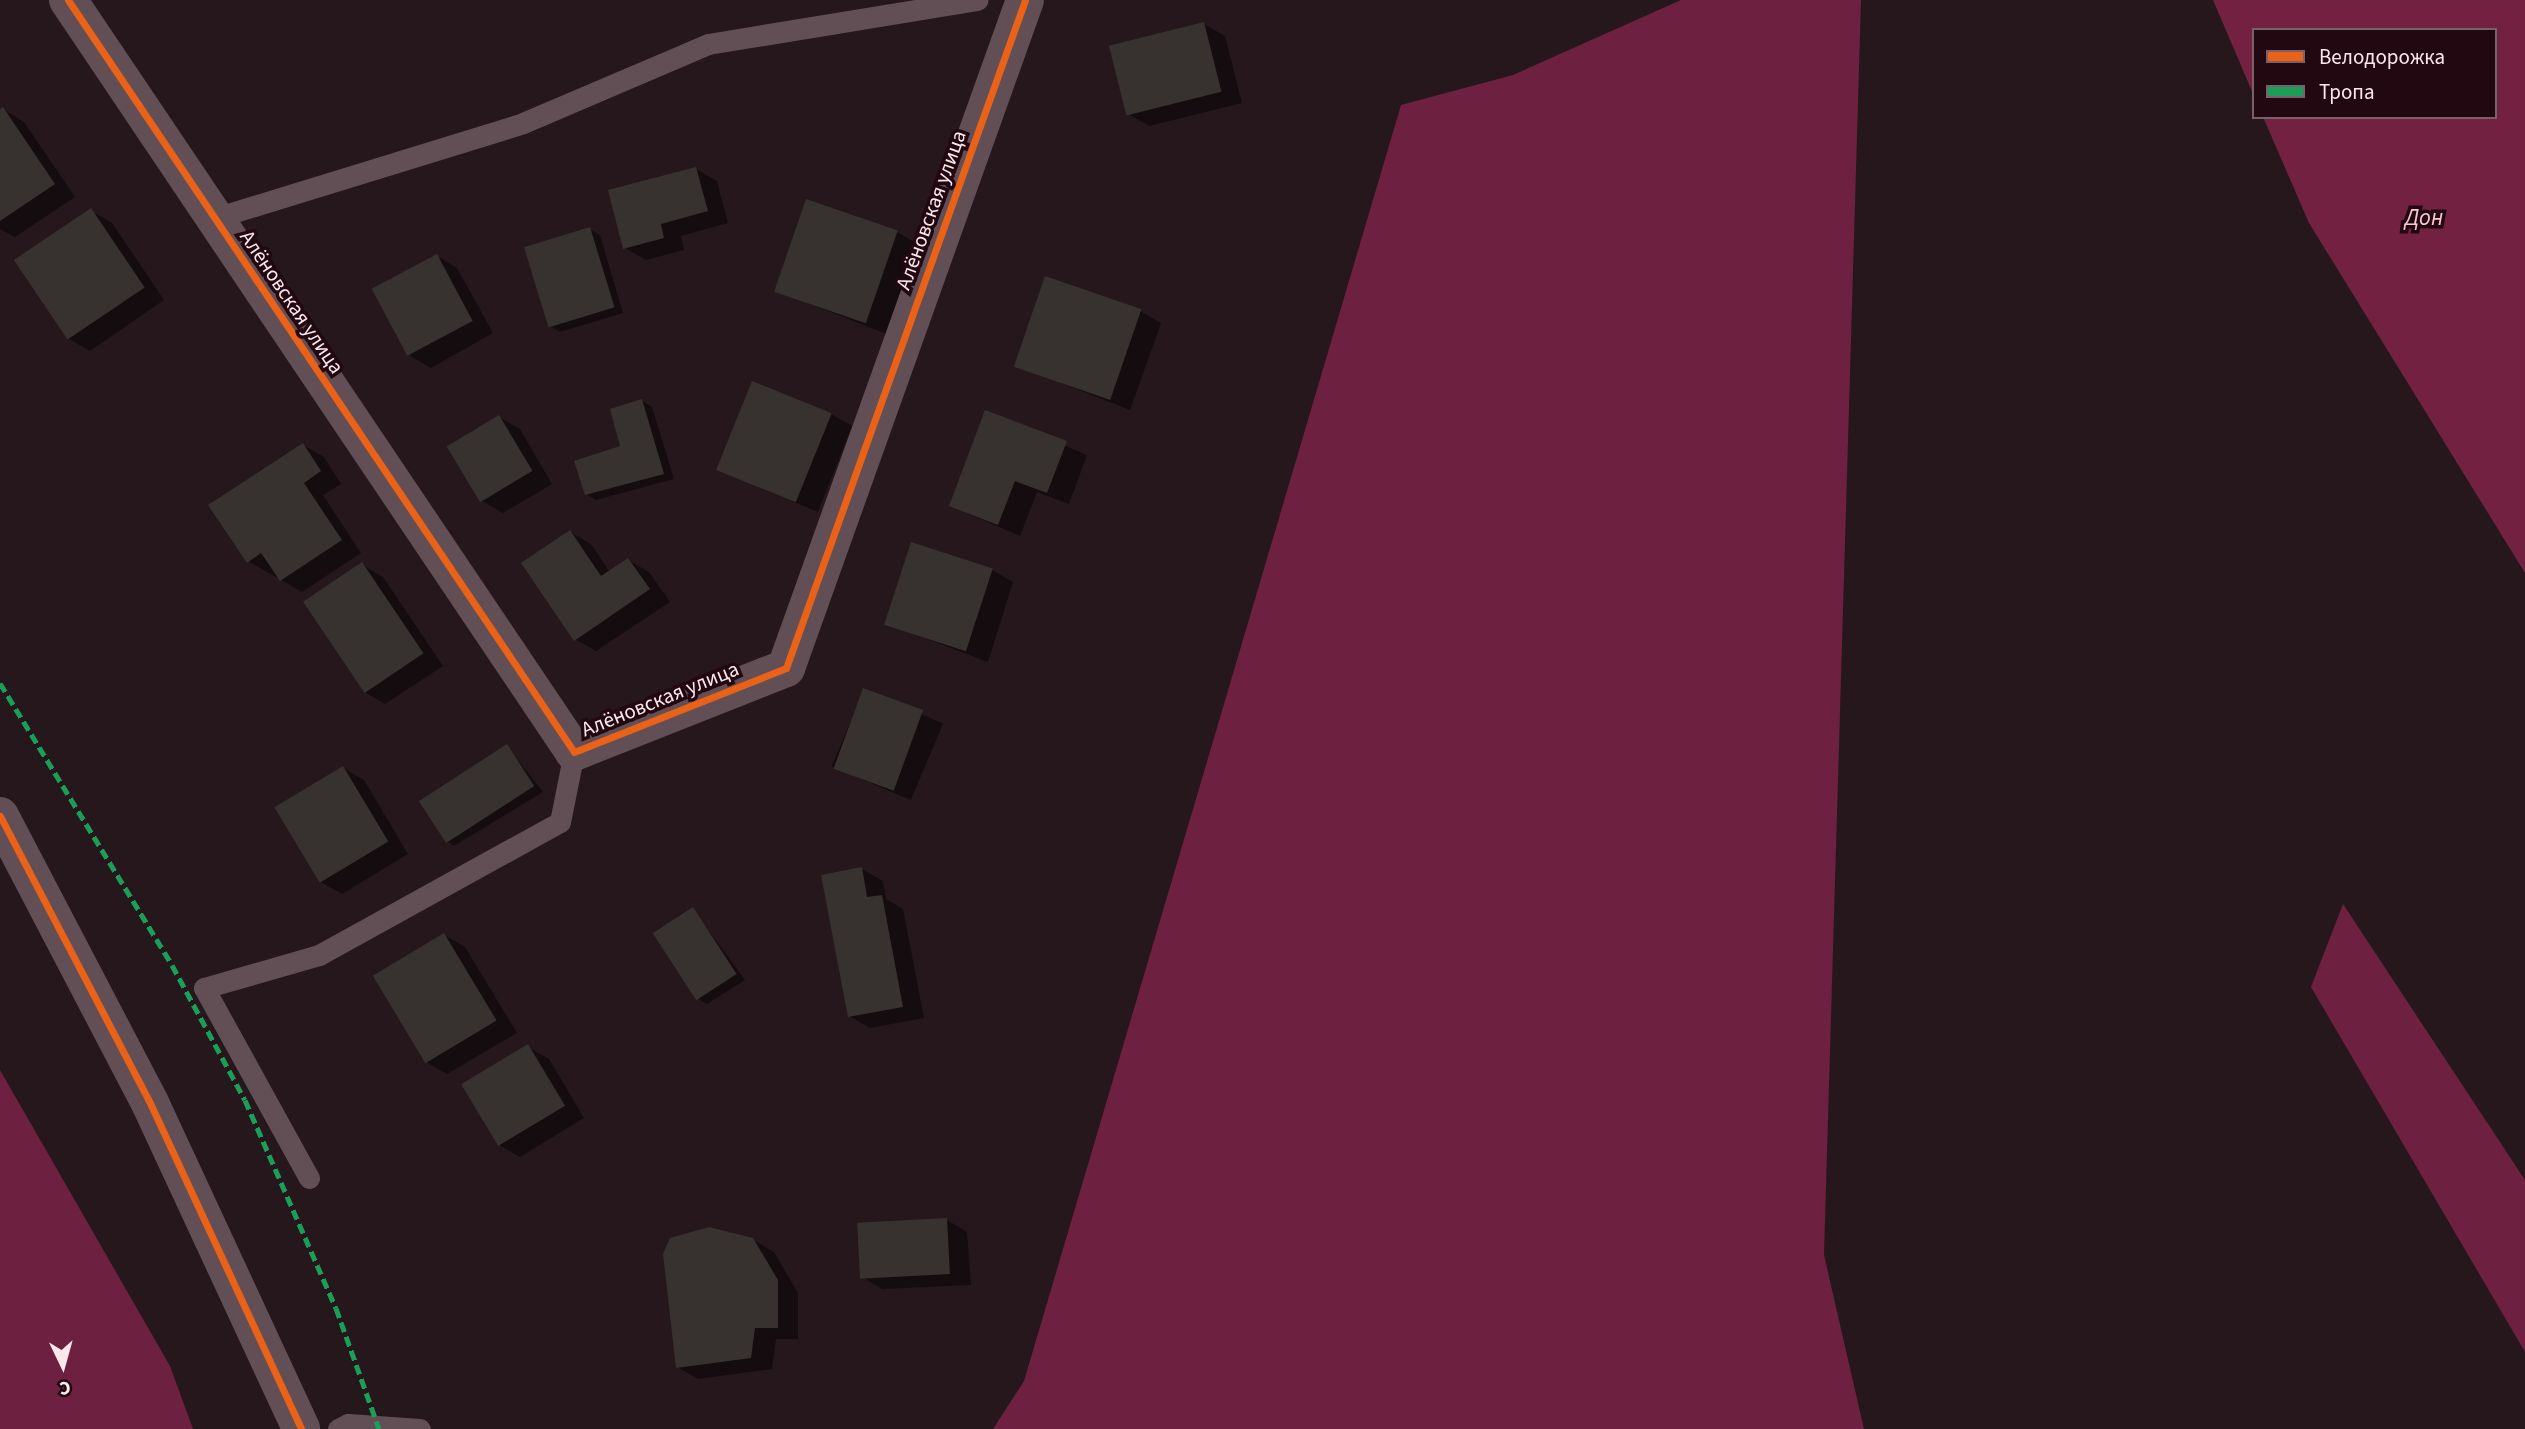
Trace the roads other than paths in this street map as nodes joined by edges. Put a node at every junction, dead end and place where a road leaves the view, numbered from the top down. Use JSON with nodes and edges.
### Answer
{"nodes":[{"id":1,"x":68,"y":0,"type":"edge"},
{"id":2,"x":977,"y":0,"type":"edge"},
{"id":3,"x":1025,"y":0,"type":"edge"},
{"id":4,"x":215,"y":218,"type":"junction"},
{"id":5,"x":574,"y":752,"type":"junction"},
{"id":6,"x":0,"y":816,"type":"edge"},
{"id":7,"x":309,"y":1178,"type":"dead end"},
{"id":8,"x":301,"y":1429,"type":"edge"},
{"id":9,"x":338,"y":1429,"type":"edge"},
{"id":10,"x":420,"y":1429,"type":"edge"}],
"edges":[{"from":1,"to":4,"type":"street","name":"Алёновская улица"},
{"from":2,"to":4,"type":"lane"},
{"from":3,"to":5,"type":"street","name":"Алёновская улица"},
{"from":4,"to":5,"type":"street","name":"Алёновская улица"},
{"from":5,"to":7,"type":"lane"},
{"from":6,"to":8,"type":"street"},
{"from":9,"to":10,"type":"lane"}]}
